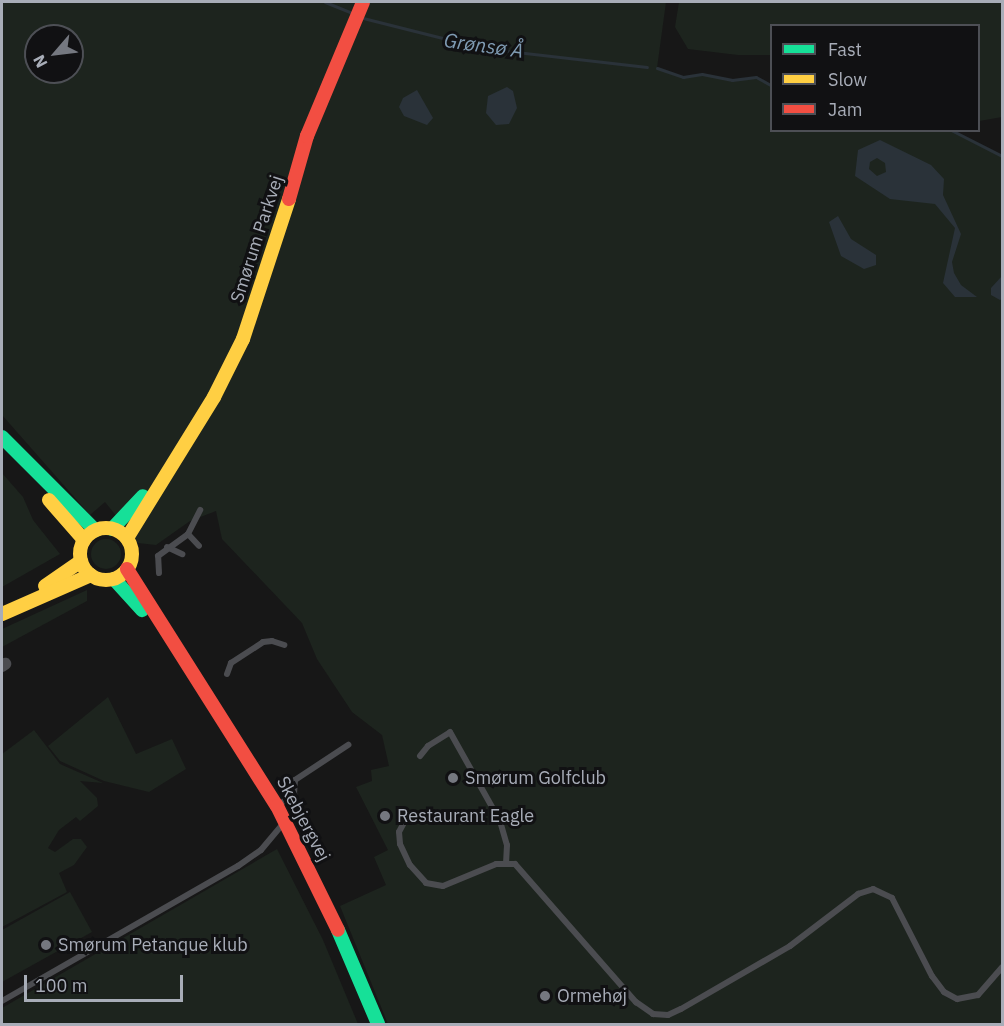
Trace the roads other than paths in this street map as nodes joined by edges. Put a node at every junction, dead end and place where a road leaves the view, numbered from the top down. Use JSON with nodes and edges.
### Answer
{"nodes":[{"id":1,"x":362,"y":3,"type":"edge"},
{"id":2,"x":5,"y":442,"type":"edge"},
{"id":3,"x":163,"y":476,"type":"junction"},
{"id":4,"x":200,"y":510,"type":"dead end"},
{"id":5,"x":112,"y":529,"type":"junction"},
{"id":6,"x":95,"y":530,"type":"junction"},
{"id":7,"x":188,"y":534,"type":"junction"},
{"id":8,"x":127,"y":538,"type":"junction"},
{"id":9,"x":84,"y":540,"type":"junction"},
{"id":10,"x":199,"y":546,"type":"dead end"},
{"id":11,"x":167,"y":547,"type":"junction"},
{"id":12,"x":182,"y":554,"type":"dead end"},
{"id":13,"x":81,"y":561,"type":"junction"},
{"id":14,"x":127,"y":569,"type":"junction"},
{"id":15,"x":161,"y":571,"type":"dead end"},
{"id":16,"x":91,"y":575,"type":"junction"},
{"id":17,"x":114,"y":579,"type":"junction"},
{"id":18,"x":8,"y":611,"type":"edge"},
{"id":19,"x":173,"y":643,"type":"junction"},
{"id":20,"x":284,"y":645,"type":"dead end"},
{"id":21,"x":227,"y":674,"type":"dead end"},
{"id":22,"x":348,"y":745,"type":"dead end"},
{"id":23,"x":420,"y":756,"type":"dead end"},
{"id":24,"x":277,"y":806,"type":"junction"},
{"id":25,"x":408,"y":815,"type":"dead end"},
{"id":26,"x":285,"y":822,"type":"junction"},
{"id":27,"x":506,"y":862,"type":"junction"},
{"id":28,"x":1002,"y":967,"type":"edge"},
{"id":29,"x":2,"y":1001,"type":"edge"},
{"id":30,"x":378,"y":1024,"type":"edge"}],
"edges":[{"from":1,"to":3,"type":"street","name":"Smørum Parkvej"},
{"from":2,"to":6,"type":"street"},
{"from":2,"to":9,"type":"street"},
{"from":3,"to":5,"type":"street","name":"Smørum Parkvej"},
{"from":3,"to":8,"type":"street","name":"Smørum Parkvej"},
{"from":4,"to":7,"type":"lane"},
{"from":5,"to":6,"type":"street"},
{"from":5,"to":8,"type":"street"},
{"from":6,"to":9,"type":"street"},
{"from":7,"to":10,"type":"lane"},
{"from":7,"to":11,"type":"lane"},
{"from":8,"to":14,"type":"street"},
{"from":9,"to":13,"type":"street"},
{"from":11,"to":12,"type":"lane"},
{"from":11,"to":15,"type":"lane"},
{"from":13,"to":16,"type":"street"},
{"from":13,"to":18,"type":"street"},
{"from":14,"to":17,"type":"street"},
{"from":14,"to":19,"type":"street","name":"Skebjergvej"},
{"from":16,"to":17,"type":"street"},
{"from":16,"to":18,"type":"street"},
{"from":17,"to":19,"type":"street","name":"Skebjergvej"},
{"from":19,"to":24,"type":"street","name":"Skebjergvej"},
{"from":20,"to":21,"type":"lane"},
{"from":22,"to":24,"type":"lane"},
{"from":23,"to":27,"type":"lane"},
{"from":24,"to":26,"type":"street","name":"Skebjergvej"},
{"from":25,"to":27,"type":"lane"},
{"from":26,"to":29,"type":"lane"},
{"from":26,"to":30,"type":"street","name":"Skebjergvej"},
{"from":27,"to":28,"type":"lane"}]}
